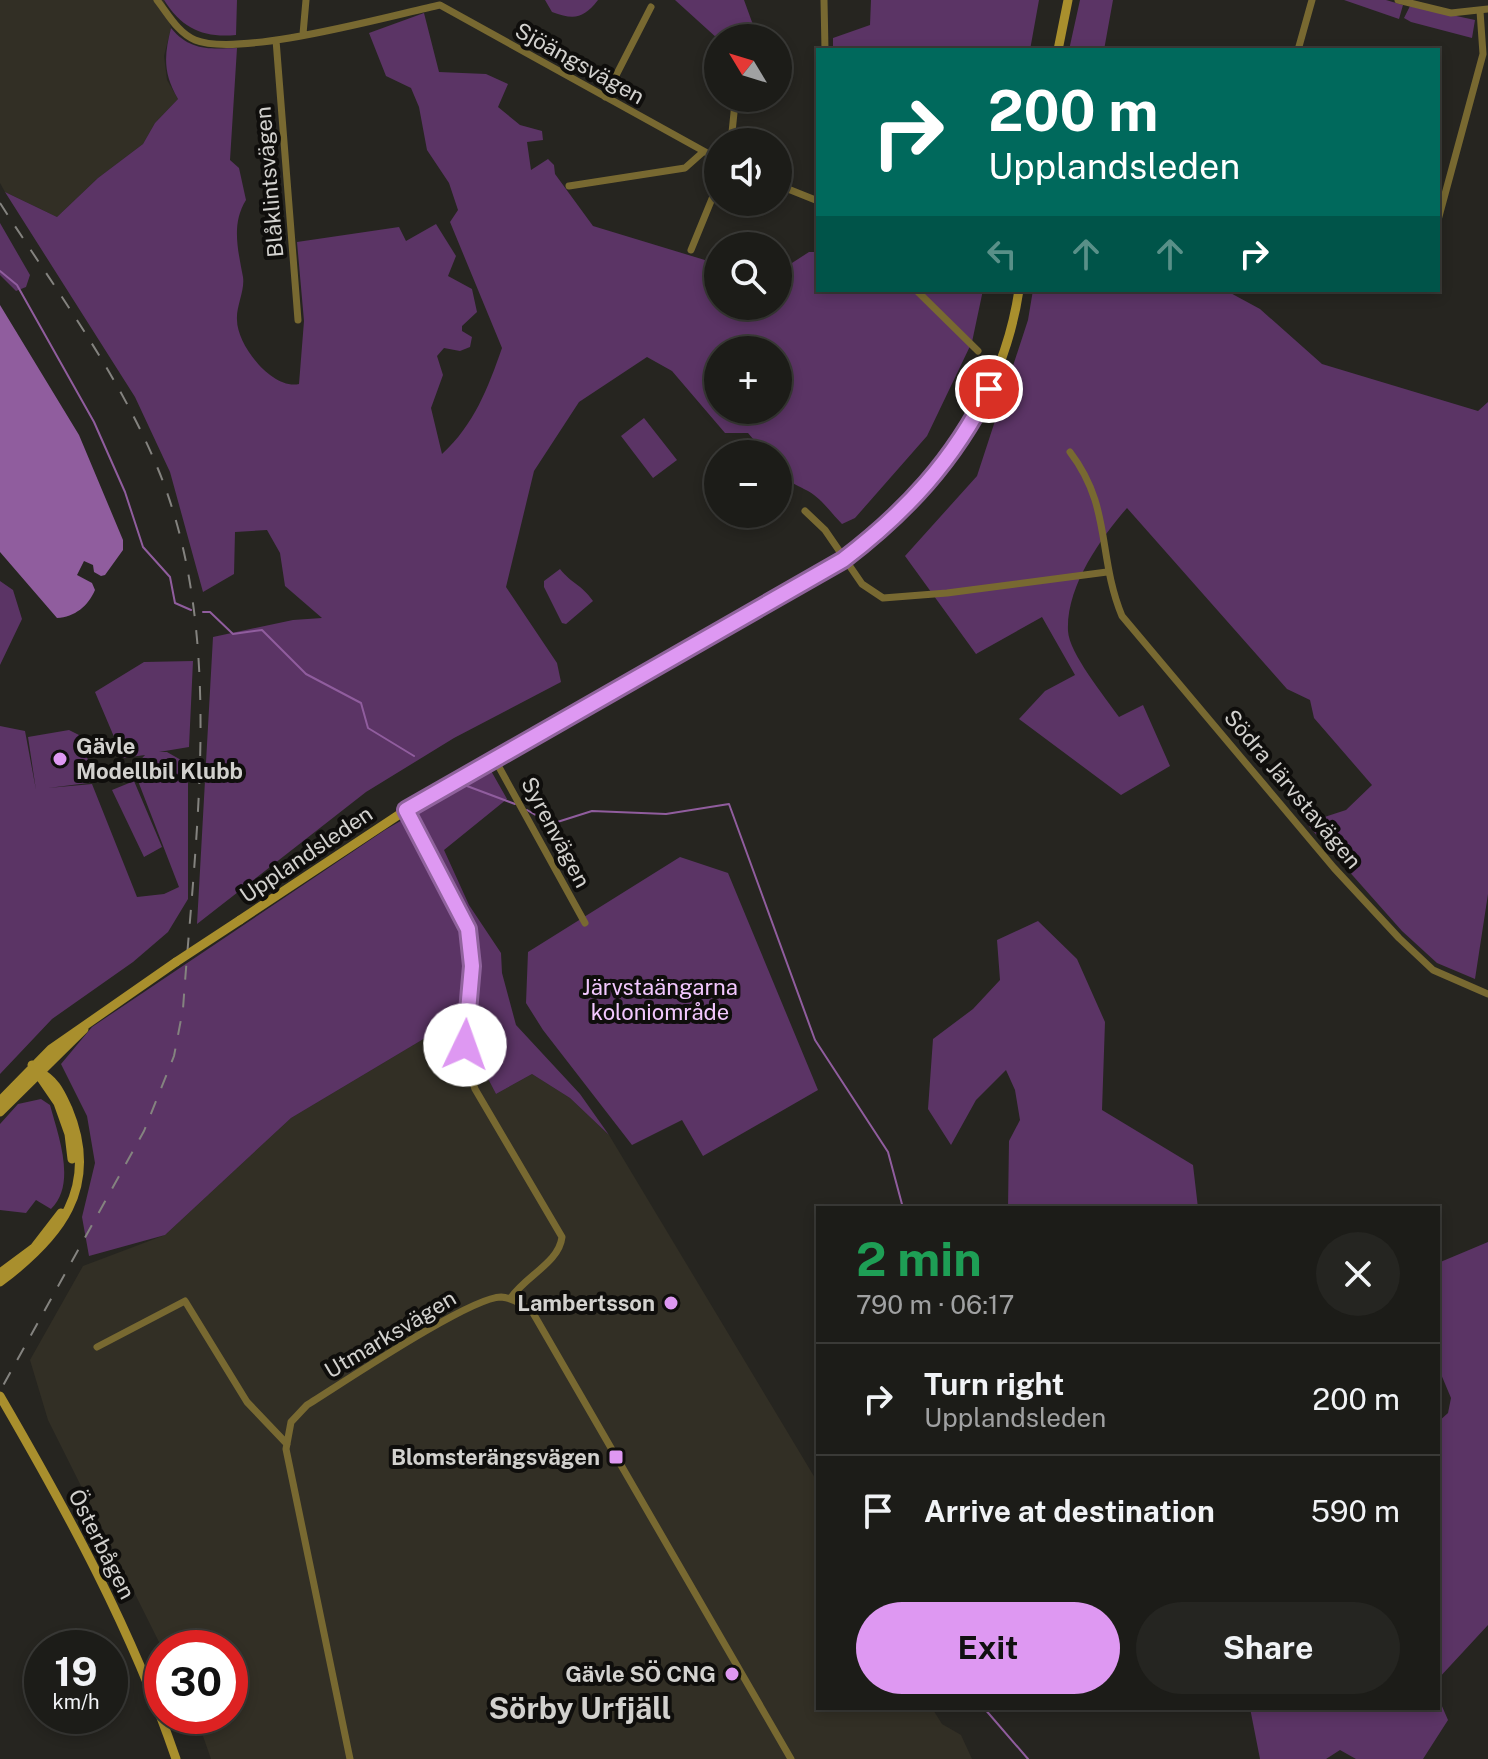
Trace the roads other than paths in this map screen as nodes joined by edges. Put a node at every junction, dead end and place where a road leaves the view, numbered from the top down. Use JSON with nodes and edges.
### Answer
{"nodes":[{"id":1,"x":157,"y":0,"type":"edge"},
{"id":2,"x":306,"y":0,"type":"edge"},
{"id":3,"x":824,"y":0,"type":"edge"},
{"id":4,"x":1068,"y":0,"type":"edge"},
{"id":5,"x":1312,"y":0,"type":"edge"},
{"id":6,"x":1398,"y":0,"type":"edge"},
{"id":7,"x":439,"y":2,"type":"edge"},
{"id":8,"x":651,"y":7,"type":"dead end"},
{"id":9,"x":1484,"y":10,"type":"edge"},
{"id":10,"x":303,"y":34,"type":"junction"},
{"id":11,"x":276,"y":40,"type":"junction"},
{"id":12,"x":825,"y":48,"type":"edge"},
{"id":13,"x":1058,"y":48,"type":"edge"},
{"id":14,"x":1299,"y":48,"type":"edge"},
{"id":15,"x":605,"y":97,"type":"junction"},
{"id":16,"x":703,"y":152,"type":"joint"},
{"id":17,"x":569,"y":186,"type":"dead end"},
{"id":18,"x":792,"y":191,"type":"edge"},
{"id":19,"x":816,"y":200,"type":"edge"},
{"id":20,"x":1440,"y":213,"type":"edge"},
{"id":21,"x":705,"y":216,"type":"edge"},
{"id":22,"x":691,"y":250,"type":"dead end"},
{"id":23,"x":918,"y":292,"type":"edge"},
{"id":24,"x":1018,"y":292,"type":"edge"},
{"id":25,"x":298,"y":320,"type":"dead end"},
{"id":26,"x":978,"y":351,"type":"dead end"},
{"id":27,"x":1070,"y":452,"type":"dead end"},
{"id":28,"x":805,"y":511,"type":"dead end"},
{"id":29,"x":843,"y":560,"type":"junction"},
{"id":30,"x":1107,"y":572,"type":"junction"},
{"id":31,"x":494,"y":758,"type":"junction"},
{"id":32,"x":406,"y":810,"type":"junction"},
{"id":33,"x":585,"y":923,"type":"dead end"},
{"id":34,"x":1488,"y":994,"type":"edge"},
{"id":35,"x":35,"y":1069,"type":"junction"},
{"id":36,"x":0,"y":1101,"type":"edge"},
{"id":37,"x":0,"y":1112,"type":"edge"},
{"id":38,"x":0,"y":1273,"type":"edge"},
{"id":39,"x":0,"y":1282,"type":"edge"},
{"id":40,"x":510,"y":1299,"type":"junction"},
{"id":41,"x":97,"y":1347,"type":"dead end"},
{"id":42,"x":0,"y":1396,"type":"edge"},
{"id":43,"x":287,"y":1444,"type":"junction"},
{"id":44,"x":176,"y":1759,"type":"edge"},
{"id":45,"x":350,"y":1759,"type":"edge"},
{"id":46,"x":791,"y":1759,"type":"edge"}],
"edges":[{"from":1,"to":11,"type":"street","name":"Sjöängsvägen"},
{"from":2,"to":10,"type":"street"},
{"from":3,"to":12,"type":"street"},
{"from":4,"to":13,"type":"street"},
{"from":5,"to":14,"type":"street"},
{"from":6,"to":9,"type":"street"},
{"from":7,"to":10,"type":"street","name":"Sjöängsvägen"},
{"from":7,"to":15,"type":"street","name":"Sjöängsvägen"},
{"from":8,"to":15,"type":"street"},
{"from":9,"to":20,"type":"street"},
{"from":10,"to":11,"type":"street","name":"Sjöängsvägen"},
{"from":11,"to":25,"type":"street","name":"Blåklintsvägen"},
{"from":15,"to":16,"type":"street","name":"Sjöängsvägen"},
{"from":16,"to":17,"type":"street"},
{"from":18,"to":19,"type":"street"},
{"from":21,"to":22,"type":"street"},
{"from":23,"to":26,"type":"street"},
{"from":24,"to":29,"type":"street","name":"Upplandsleden"},
{"from":27,"to":30,"type":"street","name":"Södra Järvstavägen"},
{"from":28,"to":29,"type":"street"},
{"from":29,"to":30,"type":"street"},
{"from":29,"to":31,"type":"street","name":"Upplandsleden"},
{"from":30,"to":34,"type":"street","name":"Södra Järvstavägen"},
{"from":31,"to":32,"type":"street","name":"Upplandsleden"},
{"from":31,"to":33,"type":"street","name":"Syrenvägen"},
{"from":32,"to":35,"type":"street","name":"Upplandsleden","bridge":true},
{"from":32,"to":40,"type":"street"},
{"from":35,"to":36,"type":"street"},
{"from":35,"to":37,"type":"street"},
{"from":35,"to":38,"type":"street"},
{"from":35,"to":39,"type":"street"},
{"from":40,"to":43,"type":"street","name":"Utmarksvägen"},
{"from":40,"to":46,"type":"street"},
{"from":41,"to":43,"type":"street"},
{"from":42,"to":44,"type":"street","name":"Österbågen"},
{"from":43,"to":45,"type":"street"}]}
